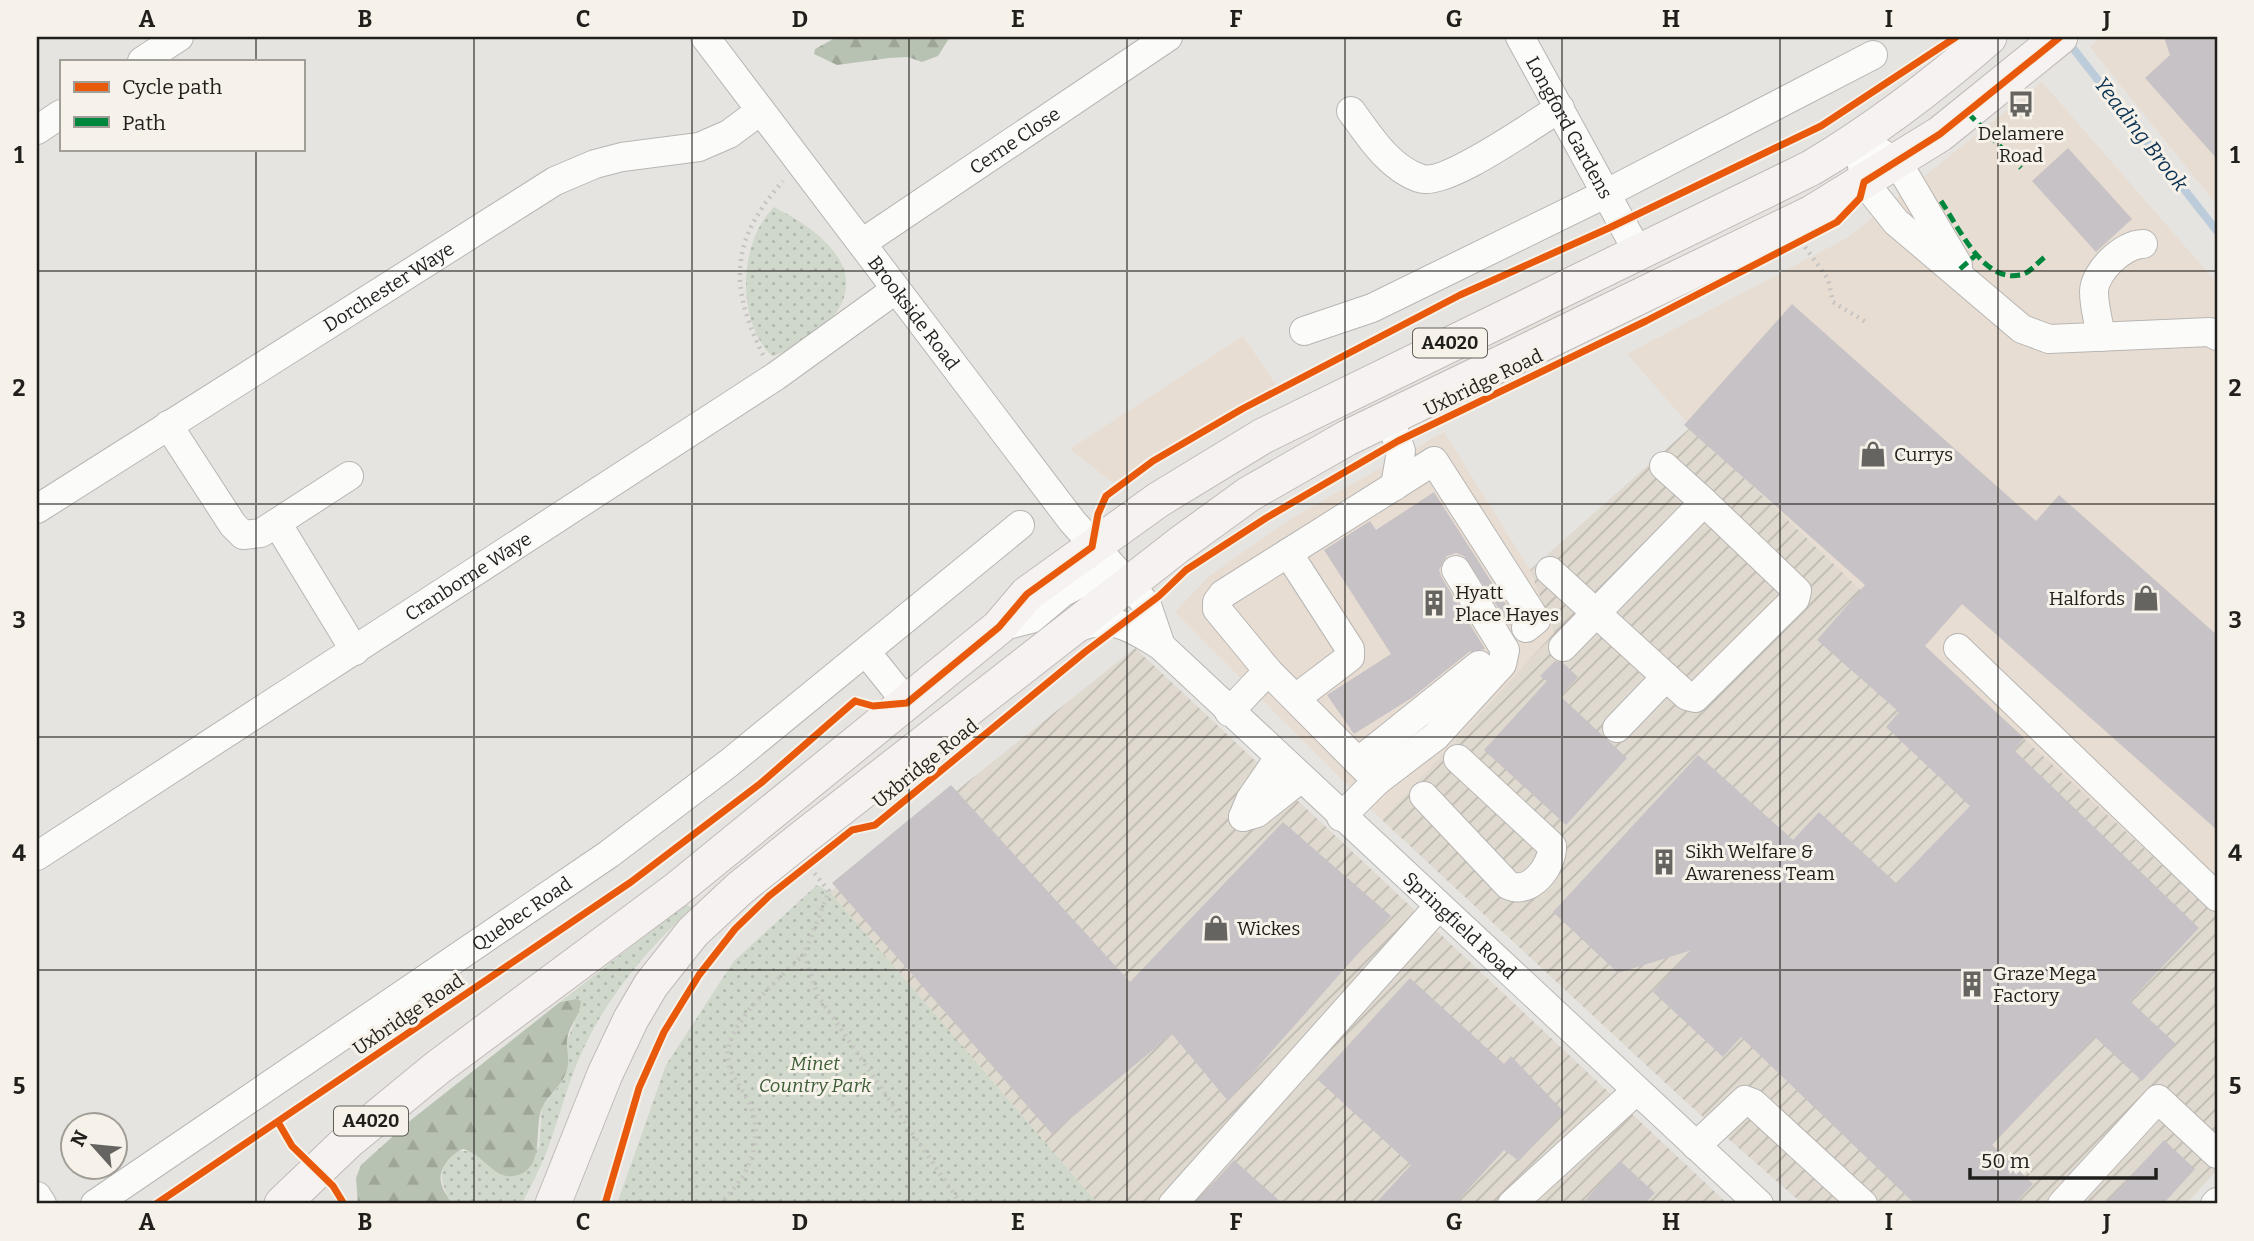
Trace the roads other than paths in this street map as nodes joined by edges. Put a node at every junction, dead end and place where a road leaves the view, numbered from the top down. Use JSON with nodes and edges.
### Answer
{"nodes":[{"id":1,"x":179,"y":37,"type":"edge"},
{"id":2,"x":705,"y":37,"type":"edge"},
{"id":3,"x":1168,"y":37,"type":"edge"},
{"id":4,"x":1520,"y":37,"type":"edge"},
{"id":5,"x":1989,"y":37,"type":"edge"},
{"id":6,"x":2060,"y":37,"type":"edge"},
{"id":7,"x":1873,"y":55,"type":"dead end"},
{"id":8,"x":144,"y":60,"type":"edge"},
{"id":9,"x":1560,"y":108,"type":"junction"},
{"id":10,"x":760,"y":111,"type":"junction"},
{"id":11,"x":1351,"y":111,"type":"dead end"},
{"id":12,"x":60,"y":115,"type":"edge"},
{"id":13,"x":37,"y":130,"type":"edge"},
{"id":14,"x":1859,"y":140,"type":"junction"},
{"id":15,"x":1898,"y":163,"type":"junction"},
{"id":16,"x":1864,"y":182,"type":"junction"},
{"id":17,"x":1605,"y":194,"type":"junction"},
{"id":18,"x":862,"y":243,"type":"junction"},
{"id":19,"x":2143,"y":244,"type":"dead end"},
{"id":20,"x":1639,"y":254,"type":"junction"},
{"id":21,"x":1970,"y":285,"type":"junction"},
{"id":22,"x":895,"y":290,"type":"junction"},
{"id":23,"x":1304,"y":331,"type":"dead end"},
{"id":24,"x":2217,"y":336,"type":"edge"},
{"id":25,"x":2101,"y":337,"type":"junction"},
{"id":26,"x":1389,"y":417,"type":"junction"},
{"id":27,"x":168,"y":425,"type":"junction"},
{"id":28,"x":1664,"y":466,"type":"dead end"},
{"id":29,"x":349,"y":476,"type":"dead end"},
{"id":30,"x":1395,"y":486,"type":"junction"},
{"id":31,"x":1704,"y":502,"type":"junction"},
{"id":32,"x":37,"y":509,"type":"edge"},
{"id":33,"x":277,"y":523,"type":"junction"},
{"id":34,"x":1020,"y":525,"type":"dead end"},
{"id":35,"x":1092,"y":547,"type":"junction"},
{"id":36,"x":1287,"y":553,"type":"junction"},
{"id":37,"x":1456,"y":570,"type":"dead end"},
{"id":38,"x":1550,"y":571,"type":"dead end"},
{"id":39,"x":1130,"y":584,"type":"junction"},
{"id":40,"x":1597,"y":611,"type":"junction"},
{"id":41,"x":999,"y":627,"type":"junction"},
{"id":42,"x":1527,"y":628,"type":"dead end"},
{"id":43,"x":1063,"y":636,"type":"junction"},
{"id":44,"x":1161,"y":646,"type":"junction"},
{"id":45,"x":1563,"y":647,"type":"dead end"},
{"id":46,"x":1958,"y":648,"type":"dead end"},
{"id":47,"x":355,"y":652,"type":"junction"},
{"id":48,"x":866,"y":652,"type":"junction"},
{"id":49,"x":1479,"y":665,"type":"dead end"},
{"id":50,"x":1268,"y":671,"type":"junction"},
{"id":51,"x":1666,"y":677,"type":"junction"},
{"id":52,"x":1296,"y":698,"type":"junction"},
{"id":53,"x":907,"y":703,"type":"junction"},
{"id":54,"x":1229,"y":712,"type":"junction"},
{"id":55,"x":1616,"y":729,"type":"dead end"},
{"id":56,"x":1278,"y":759,"type":"junction"},
{"id":57,"x":1458,"y":759,"type":"dead end"},
{"id":58,"x":1367,"y":771,"type":"junction"},
{"id":59,"x":1300,"y":779,"type":"junction"},
{"id":60,"x":1424,"y":796,"type":"dead end"},
{"id":61,"x":1341,"y":817,"type":"junction"},
{"id":62,"x":37,"y":856,"type":"edge"},
{"id":63,"x":2217,"y":897,"type":"edge"},
{"id":64,"x":1438,"y":907,"type":"junction"},
{"id":65,"x":1636,"y":1091,"type":"junction"},
{"id":66,"x":1696,"y":1146,"type":"junction"},
{"id":67,"x":2217,"y":1154,"type":"edge"},
{"id":68,"x":37,"y":1196,"type":"edge"},
{"id":69,"x":42,"y":1204,"type":"edge"},
{"id":70,"x":95,"y":1204,"type":"edge"},
{"id":71,"x":282,"y":1204,"type":"edge"},
{"id":72,"x":553,"y":1204,"type":"edge"},
{"id":73,"x":1173,"y":1204,"type":"edge"},
{"id":74,"x":1512,"y":1204,"type":"edge"},
{"id":75,"x":1759,"y":1204,"type":"edge"},
{"id":76,"x":1863,"y":1204,"type":"edge"},
{"id":77,"x":2062,"y":1204,"type":"edge"}],
"edges":[{"from":1,"to":8,"type":"street"},
{"from":2,"to":10,"type":"street","name":"Brookside Road"},
{"from":3,"to":18,"type":"street","name":"Cerne Close"},
{"from":4,"to":9,"type":"street","name":"Longford Gardens"},
{"from":5,"to":14,"type":"main road","number":"A4020"},
{"from":6,"to":15,"type":"main road","name":"Uxbridge Road","number":"A4020"},
{"from":7,"to":17,"type":"street"},
{"from":9,"to":11,"type":"street"},
{"from":9,"to":17,"type":"street","name":"Longford Gardens"},
{"from":10,"to":18,"type":"street","name":"Brookside Road"},
{"from":10,"to":27,"type":"street","name":"Dorchester Waye"},
{"from":12,"to":13,"type":"street"},
{"from":14,"to":15,"type":"street"},
{"from":14,"to":16,"type":"street"},
{"from":14,"to":20,"type":"main road","number":"A4020"},
{"from":15,"to":16,"type":"main road","name":"Uxbridge Road","number":"A4020"},
{"from":15,"to":21,"type":"street"},
{"from":16,"to":21,"type":"street"},
{"from":16,"to":26,"type":"main road","name":"Uxbridge Road","number":"A4020"},
{"from":17,"to":20,"type":"street","name":"Longford Gardens"},
{"from":17,"to":23,"type":"street"},
{"from":18,"to":22,"type":"street","name":"Brookside Road"},
{"from":19,"to":25,"type":"street"},
{"from":20,"to":35,"type":"main road","number":"A4020"},
{"from":21,"to":25,"type":"street"},
{"from":22,"to":35,"type":"street","name":"Brookside Road"},
{"from":22,"to":47,"type":"street","name":"Cranborne Waye"},
{"from":24,"to":25,"type":"street"},
{"from":26,"to":30,"type":"street"},
{"from":26,"to":39,"type":"main road","name":"Uxbridge Road","number":"A4020"},
{"from":27,"to":32,"type":"street","name":"Dorchester Waye"},
{"from":27,"to":33,"type":"street"},
{"from":28,"to":31,"type":"street"},
{"from":29,"to":33,"type":"street"},
{"from":30,"to":36,"type":"street"},
{"from":30,"to":42,"type":"street"},
{"from":31,"to":40,"type":"street"},
{"from":31,"to":51,"type":"street"},
{"from":33,"to":47,"type":"street"},
{"from":34,"to":48,"type":"street","name":"Quebec Road"},
{"from":35,"to":39,"type":"street","name":"Brookside Road"},
{"from":35,"to":41,"type":"main road","number":"A4020"},
{"from":36,"to":50,"type":"street"},
{"from":36,"to":52,"type":"street"},
{"from":37,"to":58,"type":"street"},
{"from":38,"to":40,"type":"street"},
{"from":39,"to":41,"type":"street"},
{"from":39,"to":43,"type":"main road","name":"Uxbridge Road","number":"A4020"},
{"from":39,"to":44,"type":"street","name":"Springfield Road"},
{"from":40,"to":45,"type":"street"},
{"from":40,"to":51,"type":"street"},
{"from":41,"to":53,"type":"main road","number":"A4020"},
{"from":43,"to":44,"type":"street","name":"Springfield Road"},
{"from":43,"to":72,"type":"main road","name":"Uxbridge Road","number":"A4020"},
{"from":44,"to":54,"type":"street","name":"Springfield Road"},
{"from":46,"to":63,"type":"street"},
{"from":47,"to":62,"type":"street","name":"Cranborne Waye"},
{"from":48,"to":53,"type":"street"},
{"from":48,"to":70,"type":"street","name":"Quebec Road"},
{"from":49,"to":58,"type":"street"},
{"from":50,"to":52,"type":"street"},
{"from":50,"to":54,"type":"street"},
{"from":51,"to":55,"type":"street"},
{"from":52,"to":58,"type":"street"},
{"from":53,"to":71,"type":"main road","number":"A4020"},
{"from":54,"to":56,"type":"street","name":"Springfield Road"},
{"from":56,"to":59,"type":"street","name":"Springfield Road"},
{"from":56,"to":59,"type":"street"},
{"from":57,"to":60,"type":"street"},
{"from":58,"to":61,"type":"street"},
{"from":59,"to":61,"type":"street","name":"Springfield Road"},
{"from":61,"to":64,"type":"street","name":"Springfield Road"},
{"from":64,"to":65,"type":"street","name":"Springfield Road"},
{"from":64,"to":73,"type":"street"},
{"from":65,"to":66,"type":"street","name":"Springfield Road"},
{"from":65,"to":74,"type":"street"},
{"from":66,"to":75,"type":"street","name":"Springfield Road"},
{"from":66,"to":76,"type":"street"},
{"from":67,"to":77,"type":"street"},
{"from":68,"to":69,"type":"street"}]}
